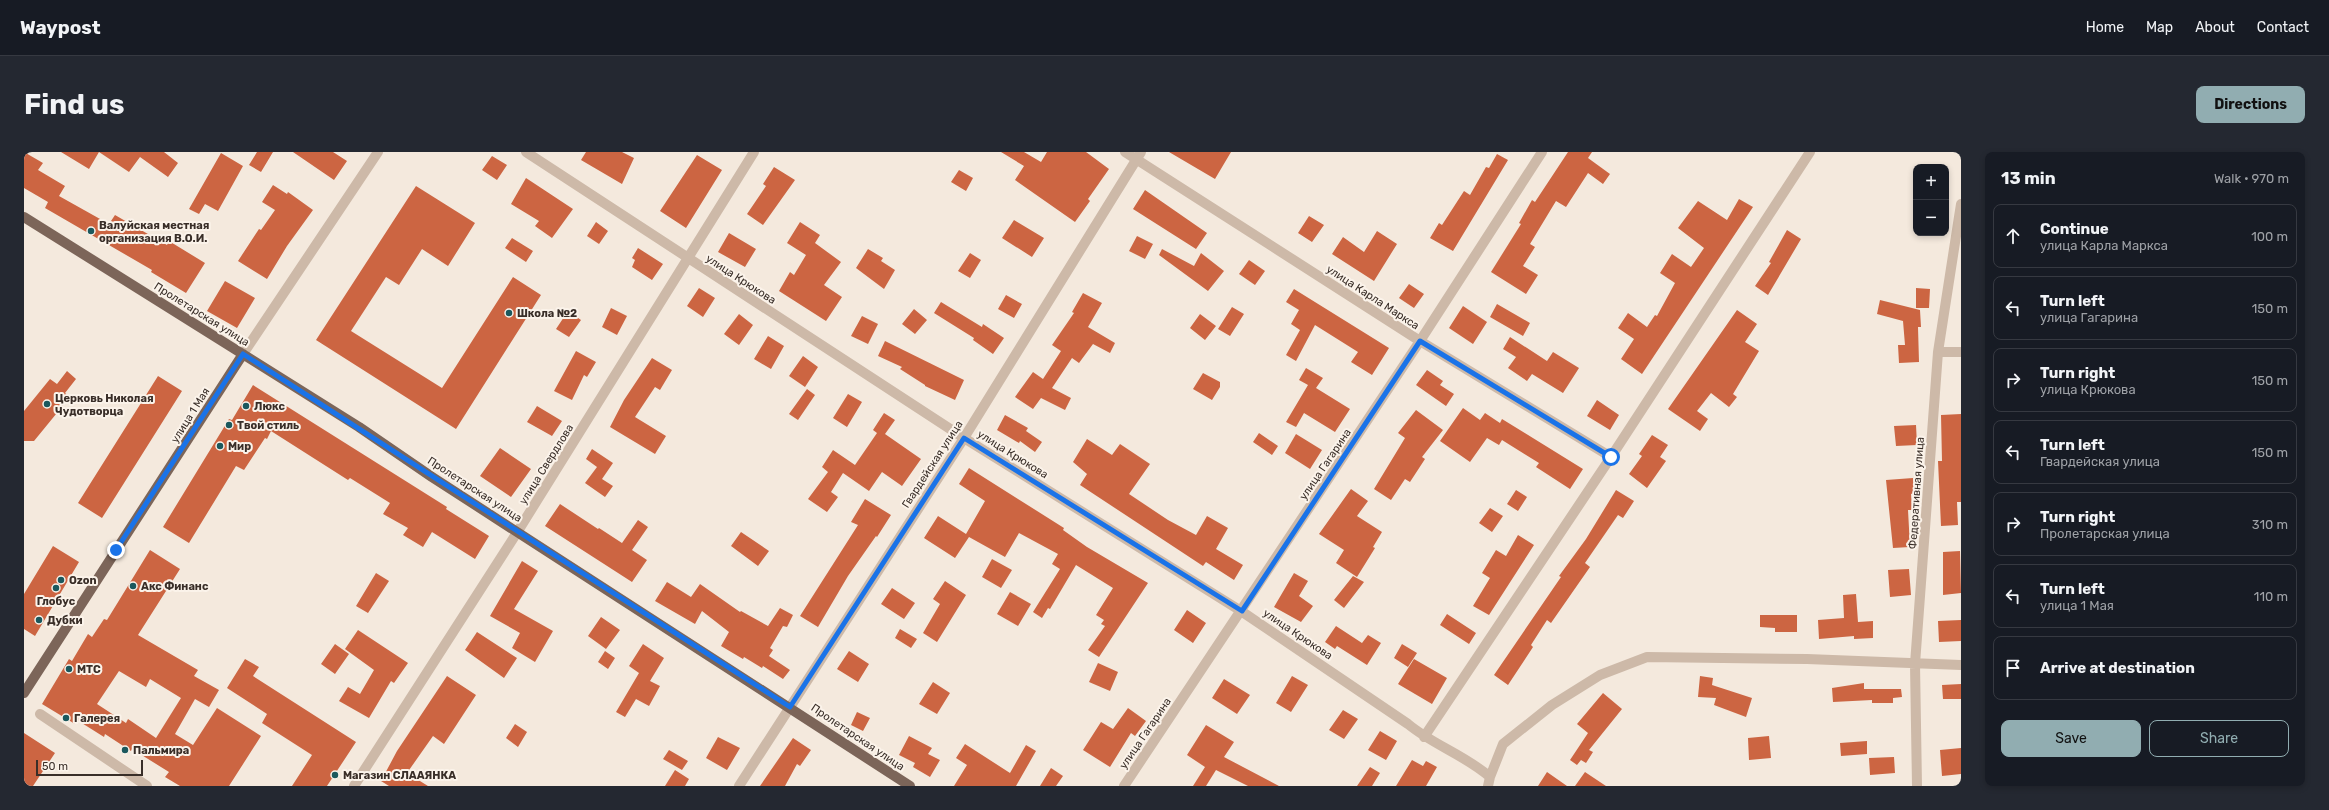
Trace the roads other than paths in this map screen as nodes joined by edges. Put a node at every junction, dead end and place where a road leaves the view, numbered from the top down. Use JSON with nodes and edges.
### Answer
{"nodes":[{"id":1,"x":378,"y":152,"type":"edge"},
{"id":2,"x":526,"y":152,"type":"edge"},
{"id":3,"x":754,"y":152,"type":"edge"},
{"id":4,"x":1125,"y":152,"type":"edge"},
{"id":5,"x":1542,"y":152,"type":"edge"},
{"id":6,"x":1810,"y":152,"type":"edge"},
{"id":7,"x":1139,"y":156,"type":"edge"},
{"id":8,"x":1961,"y":204,"type":"edge"},
{"id":9,"x":24,"y":217,"type":"edge"},
{"id":10,"x":688,"y":260,"type":"junction"},
{"id":11,"x":1420,"y":341,"type":"junction"},
{"id":12,"x":1938,"y":352,"type":"junction"},
{"id":13,"x":1961,"y":352,"type":"edge"},
{"id":14,"x":243,"y":354,"type":"junction"},
{"id":15,"x":964,"y":438,"type":"junction"},
{"id":16,"x":1611,"y":457,"type":"junction"},
{"id":17,"x":518,"y":531,"type":"junction"},
{"id":18,"x":1242,"y":611,"type":"junction"},
{"id":19,"x":1915,"y":664,"type":"junction"},
{"id":20,"x":1961,"y":664,"type":"edge"},
{"id":21,"x":24,"y":693,"type":"edge"},
{"id":22,"x":790,"y":707,"type":"junction"},
{"id":23,"x":40,"y":714,"type":"dead end"},
{"id":24,"x":1424,"y":737,"type":"junction"},
{"id":25,"x":1489,"y":782,"type":"edge"},
{"id":26,"x":147,"y":786,"type":"edge"},
{"id":27,"x":354,"y":786,"type":"edge"},
{"id":28,"x":739,"y":786,"type":"edge"},
{"id":29,"x":910,"y":786,"type":"edge"},
{"id":30,"x":1124,"y":786,"type":"edge"},
{"id":31,"x":1916,"y":786,"type":"edge"}],
"edges":[{"from":1,"to":14,"type":"street","name":"улица 1 Мая"},
{"from":2,"to":10,"type":"street","name":"улица Крюкова"},
{"from":3,"to":10,"type":"street","name":"улица Свердлова"},
{"from":4,"to":7,"type":"street","name":"улица Карла Маркса"},
{"from":5,"to":11,"type":"street","name":"улица Гагарина"},
{"from":6,"to":16,"type":"street"},
{"from":7,"to":11,"type":"street","name":"улица Карла Маркса"},
{"from":7,"to":15,"type":"street","name":"Гвардейская улица"},
{"from":8,"to":12,"type":"street","name":"Федеративная улица"},
{"from":9,"to":14,"type":"main road","name":"Пролетарская улица"},
{"from":10,"to":15,"type":"street","name":"улица Крюкова"},
{"from":10,"to":17,"type":"street","name":"улица Свердлова"},
{"from":11,"to":16,"type":"street","name":"улица Карла Маркса"},
{"from":11,"to":18,"type":"street","name":"улица Гагарина"},
{"from":12,"to":13,"type":"street"},
{"from":12,"to":19,"type":"street","name":"Федеративная улица"},
{"from":14,"to":17,"type":"main road","name":"Пролетарская улица"},
{"from":14,"to":21,"type":"main road","name":"улица 1 Мая"},
{"from":15,"to":18,"type":"street","name":"улица Крюкова"},
{"from":15,"to":22,"type":"street","name":"Гвардейская улица"},
{"from":16,"to":24,"type":"street"},
{"from":17,"to":22,"type":"main road","name":"Пролетарская улица"},
{"from":17,"to":27,"type":"street","name":"улица Свердлова"},
{"from":18,"to":24,"type":"street","name":"улица Крюкова"},
{"from":18,"to":30,"type":"street","name":"улица Гагарина"},
{"from":19,"to":20,"type":"street"},
{"from":19,"to":25,"type":"street"},
{"from":19,"to":31,"type":"street","name":"Федеративная улица"},
{"from":22,"to":28,"type":"street","name":"Гвардейская улица"},
{"from":22,"to":29,"type":"main road","name":"Пролетарская улица"},
{"from":23,"to":26,"type":"street"},
{"from":24,"to":25,"type":"street","name":"улица Крюкова"}]}
